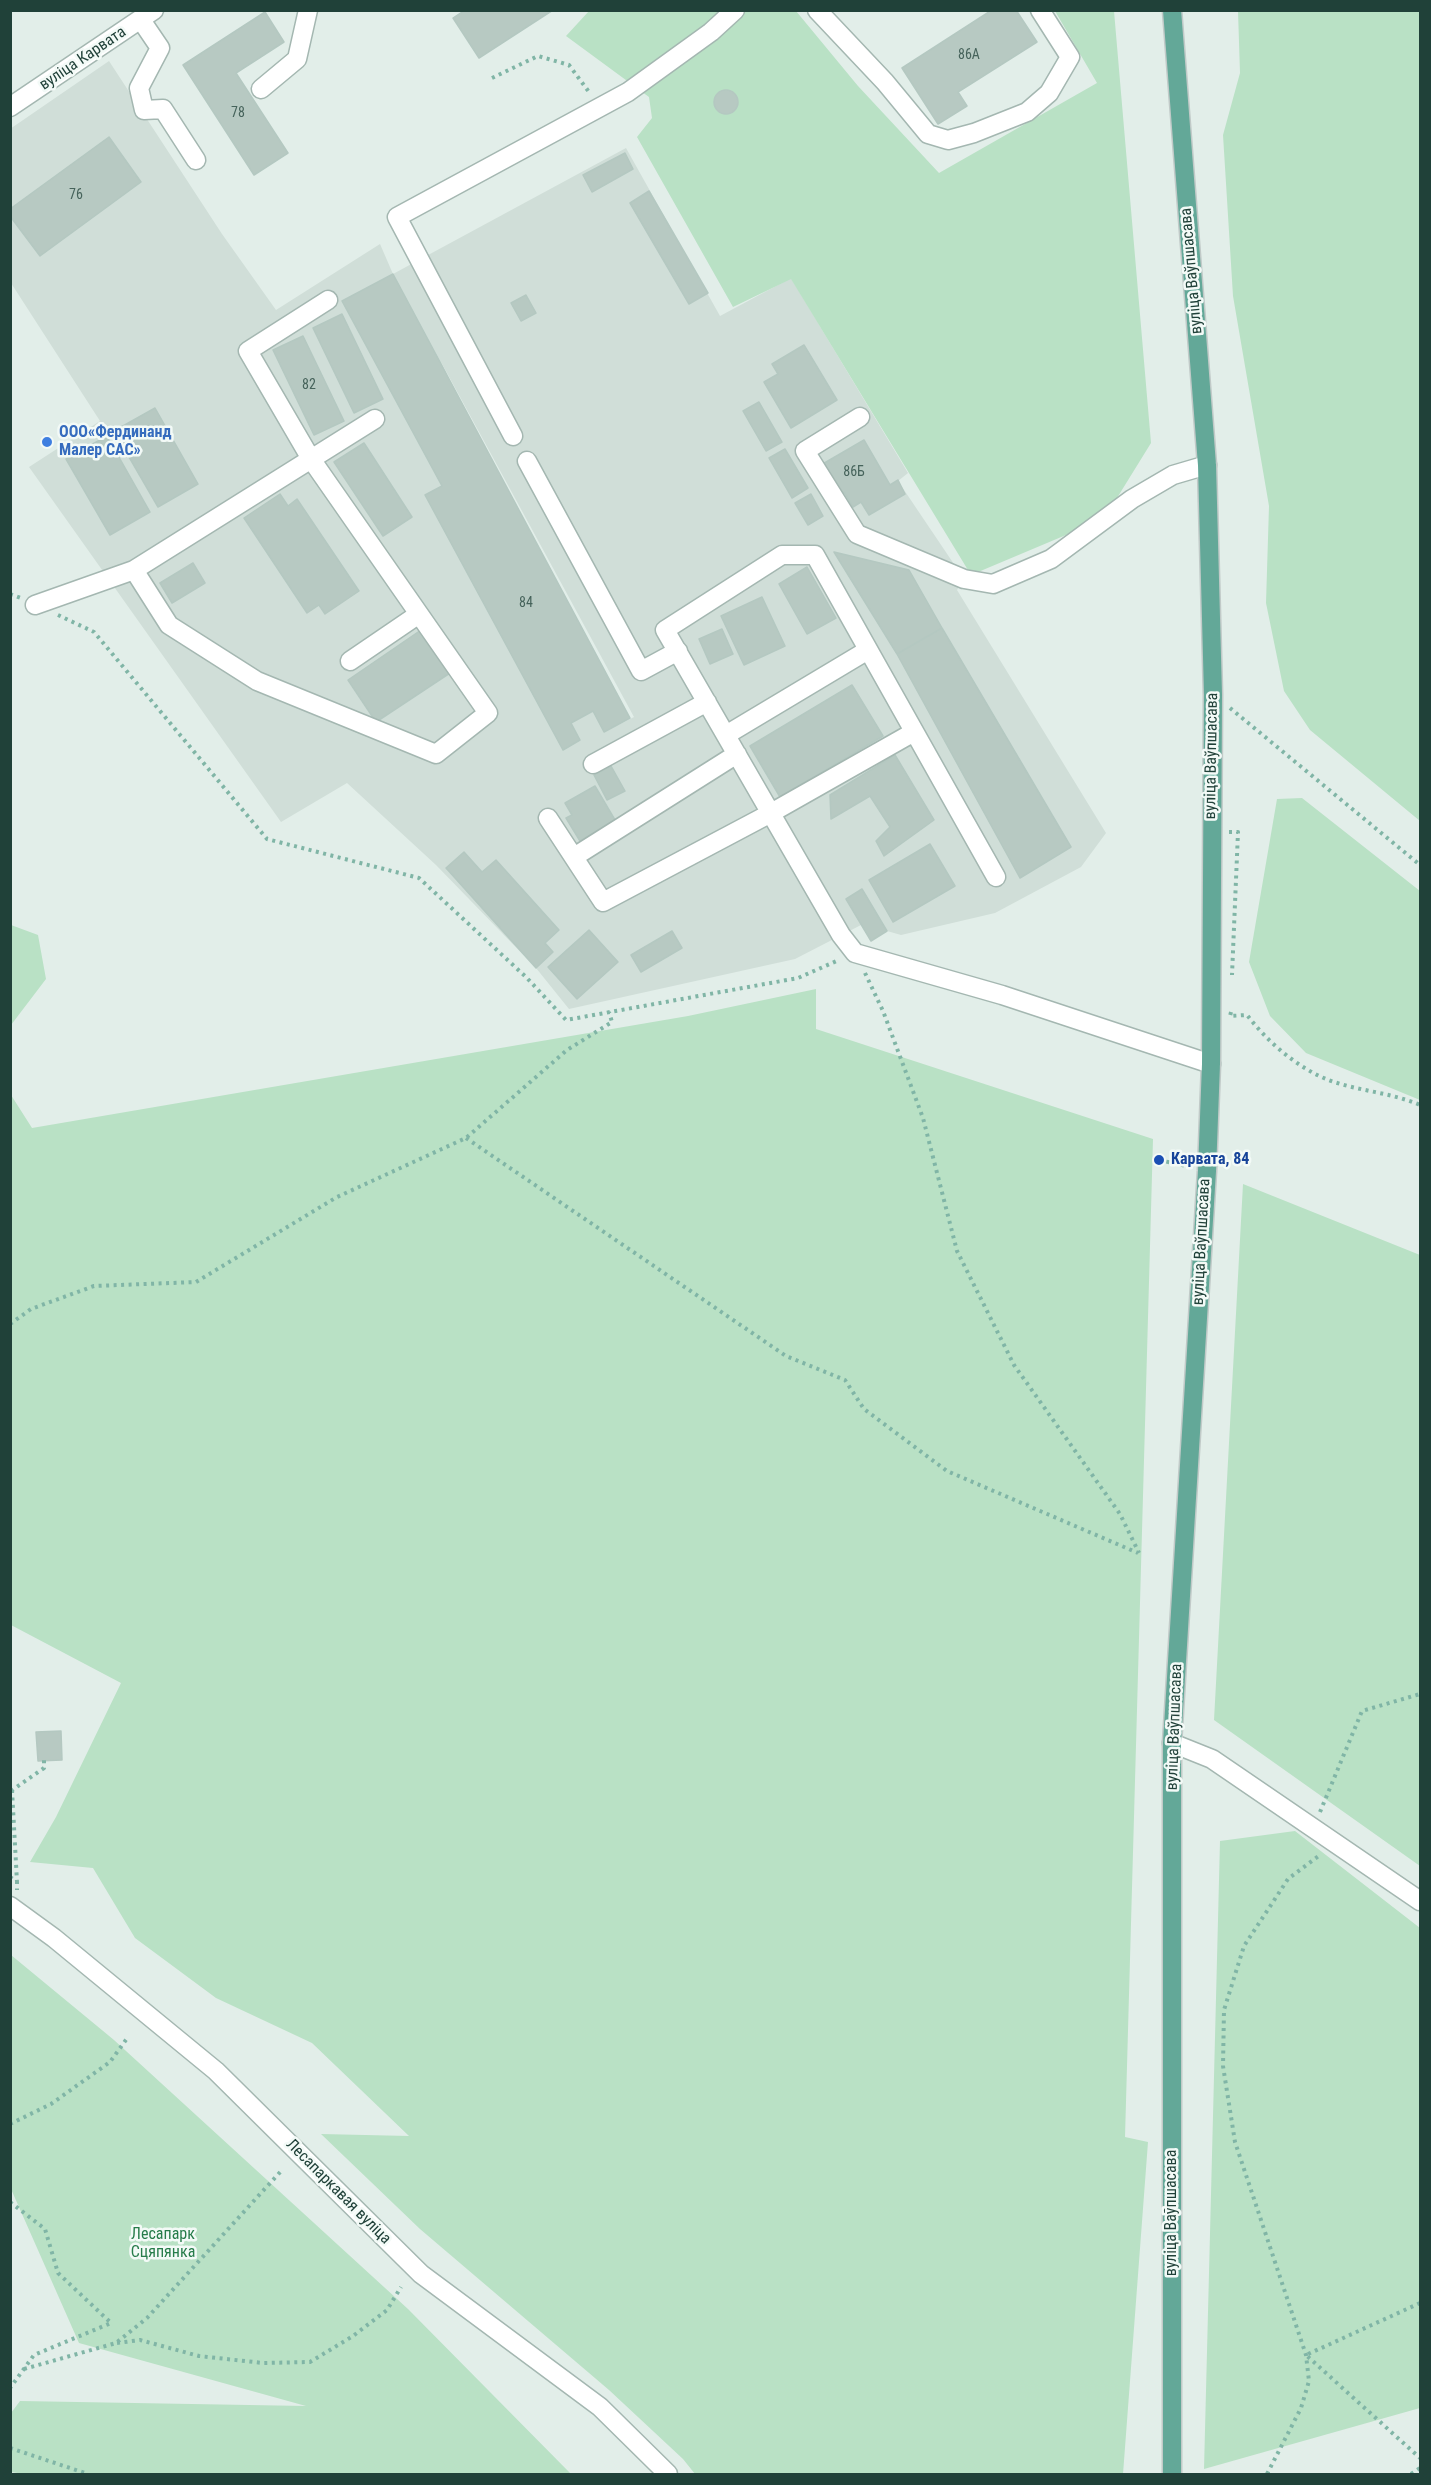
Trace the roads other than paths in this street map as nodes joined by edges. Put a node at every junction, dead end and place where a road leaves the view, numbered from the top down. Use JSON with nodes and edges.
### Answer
{"nodes":[{"id":1,"x":308,"y":10,"type":"edge"},
{"id":2,"x":735,"y":10,"type":"edge"},
{"id":3,"x":817,"y":10,"type":"edge"},
{"id":4,"x":1040,"y":10,"type":"edge"},
{"id":5,"x":1172,"y":10,"type":"edge"},
{"id":6,"x":148,"y":15,"type":"edge"},
{"id":7,"x":261,"y":89,"type":"dead end"},
{"id":8,"x":10,"y":107,"type":"edge"},
{"id":9,"x":196,"y":160,"type":"dead end"},
{"id":10,"x":328,"y":300,"type":"dead end"},
{"id":11,"x":860,"y":417,"type":"dead end"},
{"id":12,"x":375,"y":419,"type":"dead end"},
{"id":13,"x":513,"y":436,"type":"dead end"},
{"id":14,"x":311,"y":459,"type":"junction"},
{"id":15,"x":527,"y":461,"type":"dead end"},
{"id":16,"x":1208,"y":465,"type":"junction"},
{"id":17,"x":134,"y":570,"type":"junction"},
{"id":18,"x":35,"y":605,"type":"road end"},
{"id":19,"x":419,"y":614,"type":"junction"},
{"id":20,"x":868,"y":650,"type":"junction"},
{"id":21,"x":678,"y":651,"type":"junction"},
{"id":22,"x":350,"y":661,"type":"dead end"},
{"id":23,"x":707,"y":702,"type":"junction"},
{"id":24,"x":914,"y":732,"type":"junction"},
{"id":25,"x":726,"y":735,"type":"junction"},
{"id":26,"x":737,"y":754,"type":"junction"},
{"id":27,"x":594,"y":764,"type":"dead end"},
{"id":28,"x":771,"y":813,"type":"junction"},
{"id":29,"x":548,"y":818,"type":"dead end"},
{"id":30,"x":574,"y":857,"type":"junction"},
{"id":31,"x":996,"y":877,"type":"dead end"},
{"id":32,"x":1211,"y":1064,"type":"junction"},
{"id":33,"x":1172,"y":1743,"type":"junction"},
{"id":34,"x":14,"y":1901,"type":"edge"},
{"id":35,"x":1420,"y":1902,"type":"edge"},
{"id":36,"x":668,"y":2475,"type":"edge"},
{"id":37,"x":1172,"y":2475,"type":"edge"}],
"edges":[{"from":1,"to":7,"type":"street"},
{"from":2,"to":13,"type":"street"},
{"from":3,"to":4,"type":"street"},
{"from":5,"to":16,"type":"main road","name":"вуліца Ваўпшасава"},
{"from":6,"to":8,"type":"street","name":"вуліца Карвата"},
{"from":6,"to":9,"type":"street"},
{"from":10,"to":14,"type":"street"},
{"from":11,"to":16,"type":"street"},
{"from":12,"to":14,"type":"street"},
{"from":14,"to":17,"type":"street"},
{"from":14,"to":19,"type":"street"},
{"from":15,"to":21,"type":"street"},
{"from":16,"to":32,"type":"main road","name":"вуліца Ваўпшасава"},
{"from":17,"to":18,"type":"street"},
{"from":17,"to":19,"type":"street"},
{"from":19,"to":22,"type":"street"},
{"from":20,"to":21,"type":"street"},
{"from":20,"to":24,"type":"street"},
{"from":20,"to":25,"type":"street"},
{"from":21,"to":23,"type":"street"},
{"from":23,"to":25,"type":"street"},
{"from":23,"to":27,"type":"street"},
{"from":24,"to":28,"type":"street"},
{"from":24,"to":31,"type":"street"},
{"from":25,"to":26,"type":"street"},
{"from":26,"to":28,"type":"street"},
{"from":26,"to":30,"type":"street"},
{"from":28,"to":30,"type":"street"},
{"from":28,"to":32,"type":"street"},
{"from":29,"to":30,"type":"street"},
{"from":32,"to":33,"type":"main road","name":"вуліца Ваўпшасава"},
{"from":33,"to":35,"type":"street"},
{"from":33,"to":37,"type":"main road","name":"вуліца Ваўпшасава"},
{"from":34,"to":36,"type":"street","name":"Лесапаркавая вуліца"}]}
